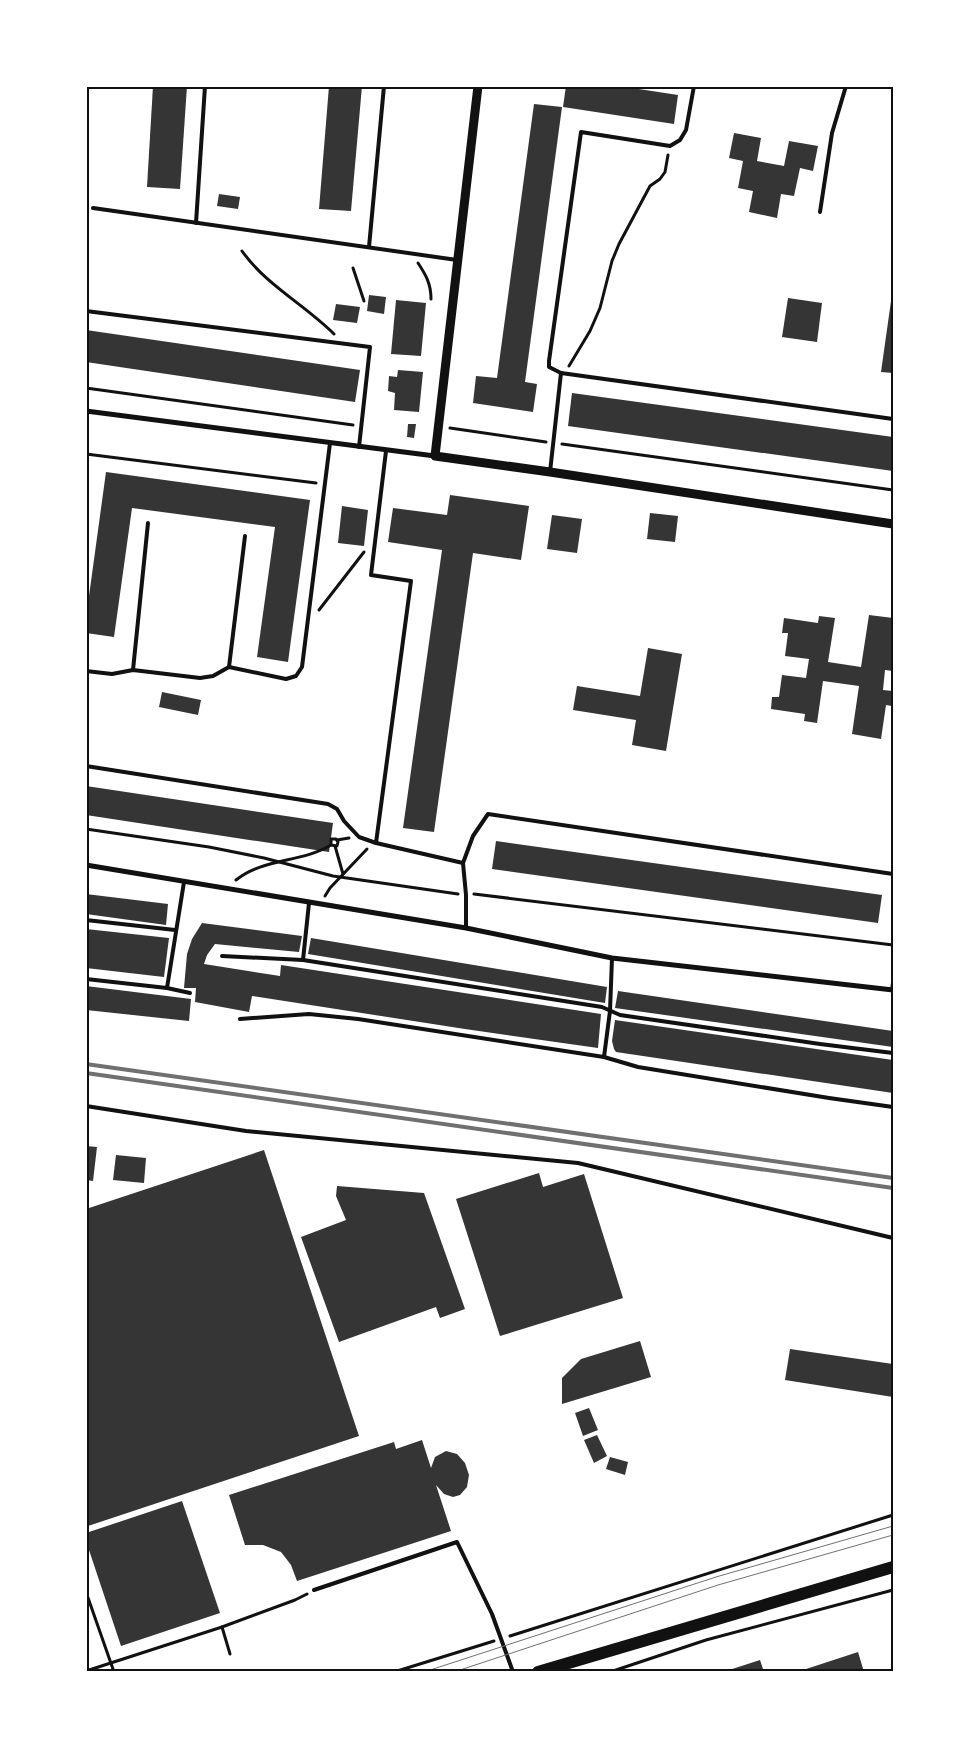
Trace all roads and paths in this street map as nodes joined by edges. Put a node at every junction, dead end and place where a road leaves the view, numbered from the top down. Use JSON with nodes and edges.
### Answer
{"nodes":[{"id":1,"x":205,"y":86,"type":"edge"},
{"id":2,"x":384,"y":86,"type":"edge"},
{"id":3,"x":478,"y":86,"type":"edge"},
{"id":4,"x":694,"y":86,"type":"edge"},
{"id":5,"x":846,"y":86,"type":"edge"},
{"id":6,"x":670,"y":146,"type":"junction"},
{"id":7,"x":93,"y":208,"type":"dead end"},
{"id":8,"x":820,"y":212,"type":"dead end"},
{"id":9,"x":196,"y":223,"type":"junction"},
{"id":10,"x":369,"y":247,"type":"junction"},
{"id":11,"x":242,"y":251,"type":"dead end"},
{"id":12,"x":411,"y":253,"type":"junction"},
{"id":13,"x":457,"y":260,"type":"junction"},
{"id":14,"x":353,"y":268,"type":"dead end"},
{"id":15,"x":430,"y":299,"type":"dead end"},
{"id":16,"x":364,"y":301,"type":"dead end"},
{"id":17,"x":86,"y":311,"type":"edge"},
{"id":18,"x":345,"y":344,"type":"junction"},
{"id":19,"x":561,"y":373,"type":"junction"},
{"id":20,"x":86,"y":388,"type":"edge"},
{"id":21,"x":86,"y":411,"type":"edge"},
{"id":22,"x":893,"y":419,"type":"edge"},
{"id":23,"x":361,"y":426,"type":"junction"},
{"id":24,"x":438,"y":426,"type":"junction"},
{"id":25,"x":330,"y":443,"type":"junction"},
{"id":26,"x":554,"y":443,"type":"junction"},
{"id":27,"x":359,"y":447,"type":"junction"},
{"id":28,"x":386,"y":451,"type":"junction"},
{"id":29,"x":86,"y":454,"type":"edge"},
{"id":30,"x":435,"y":456,"type":"junction"},
{"id":31,"x":550,"y":472,"type":"junction"},
{"id":32,"x":325,"y":484,"type":"junction"},
{"id":33,"x":893,"y":490,"type":"edge"},
{"id":34,"x":148,"y":522,"type":"dead end"},
{"id":35,"x":893,"y":524,"type":"edge"},
{"id":36,"x":245,"y":536,"type":"dead end"},
{"id":37,"x":375,"y":536,"type":"junction"},
{"id":38,"x":308,"y":624,"type":"junction"},
{"id":39,"x":229,"y":667,"type":"junction"},
{"id":40,"x":133,"y":670,"type":"junction"},
{"id":41,"x":86,"y":671,"type":"edge"},
{"id":42,"x":86,"y":766,"type":"edge"},
{"id":43,"x":86,"y":829,"type":"edge"},
{"id":44,"x":376,"y":843,"type":"junction"},
{"id":45,"x":278,"y":862,"type":"junction"},
{"id":46,"x":463,"y":863,"type":"junction"},
{"id":47,"x":86,"y":865,"type":"edge"},
{"id":48,"x":893,"y":874,"type":"edge"},
{"id":49,"x":342,"y":876,"type":"junction"},
{"id":50,"x":184,"y":882,"type":"junction"},
{"id":51,"x":224,"y":889,"type":"junction"},
{"id":52,"x":466,"y":895,"type":"junction"},
{"id":53,"x":309,"y":904,"type":"junction"},
{"id":54,"x":320,"y":905,"type":"junction"},
{"id":55,"x":86,"y":920,"type":"edge"},
{"id":56,"x":466,"y":928,"type":"junction"},
{"id":57,"x":175,"y":930,"type":"junction"},
{"id":58,"x":893,"y":945,"type":"edge"},
{"id":59,"x":222,"y":956,"type":"dead end"},
{"id":60,"x":612,"y":958,"type":"junction"},
{"id":61,"x":303,"y":960,"type":"junction"},
{"id":62,"x":86,"y":979,"type":"edge"},
{"id":63,"x":893,"y":983,"type":"edge"},
{"id":64,"x":167,"y":988,"type":"junction"},
{"id":65,"x":892,"y":990,"type":"edge"},
{"id":66,"x":190,"y":993,"type":"dead end"},
{"id":67,"x":610,"y":1010,"type":"junction"},
{"id":68,"x":240,"y":1019,"type":"dead end"},
{"id":69,"x":893,"y":1053,"type":"edge"},
{"id":70,"x":604,"y":1057,"type":"junction"},
{"id":71,"x":86,"y":1106,"type":"edge"},
{"id":72,"x":893,"y":1107,"type":"edge"},
{"id":73,"x":893,"y":1238,"type":"edge"},
{"id":74,"x":893,"y":1515,"type":"edge"},
{"id":75,"x":893,"y":1567,"type":"edge"},
{"id":76,"x":314,"y":1590,"type":"joint"},
{"id":77,"x":893,"y":1590,"type":"edge"},
{"id":78,"x":86,"y":1592,"type":"edge"},
{"id":79,"x":222,"y":1627,"type":"junction"},
{"id":80,"x":501,"y":1638,"type":"junction"},
{"id":81,"x":230,"y":1654,"type":"dead end"},
{"id":82,"x":111,"y":1663,"type":"junction"},
{"id":83,"x":557,"y":1669,"type":"edge"},
{"id":84,"x":86,"y":1671,"type":"edge"},
{"id":85,"x":114,"y":1672,"type":"edge"},
{"id":86,"x":394,"y":1672,"type":"edge"},
{"id":87,"x":513,"y":1672,"type":"edge"},
{"id":88,"x":538,"y":1672,"type":"edge"},
{"id":89,"x":610,"y":1672,"type":"edge"}],
"edges":[{"from":1,"to":9,"type":"lane"},
{"from":2,"to":10,"type":"lane"},
{"from":3,"to":13,"type":"street"},
{"from":4,"to":6,"type":"lane"},
{"from":5,"to":8,"type":"lane"},
{"from":6,"to":19,"type":"path"},
{"from":6,"to":19,"type":"lane"},
{"from":7,"to":9,"type":"lane"},
{"from":9,"to":10,"type":"lane"},
{"from":10,"to":12,"type":"lane"},
{"from":11,"to":18,"type":"path"},
{"from":12,"to":13,"type":"lane"},
{"from":12,"to":15,"type":"path"},
{"from":13,"to":24,"type":"street"},
{"from":14,"to":16,"type":"path"},
{"from":17,"to":18,"type":"lane"},
{"from":18,"to":23,"type":"lane"},
{"from":19,"to":22,"type":"lane"},
{"from":19,"to":26,"type":"lane"},
{"from":20,"to":23,"type":"path"},
{"from":21,"to":25,"type":"street"},
{"from":23,"to":27,"type":"lane"},
{"from":24,"to":26,"type":"path"},
{"from":24,"to":30,"type":"street"},
{"from":25,"to":27,"type":"street"},
{"from":25,"to":32,"type":"lane"},
{"from":26,"to":31,"type":"lane"},
{"from":26,"to":33,"type":"path"},
{"from":27,"to":28,"type":"street"},
{"from":28,"to":30,"type":"street"},
{"from":28,"to":37,"type":"lane"},
{"from":29,"to":32,"type":"path"},
{"from":30,"to":31,"type":"street"},
{"from":31,"to":35,"type":"street"},
{"from":32,"to":38,"type":"lane"},
{"from":34,"to":40,"type":"lane"},
{"from":36,"to":39,"type":"lane"},
{"from":37,"to":38,"type":"path"},
{"from":37,"to":44,"type":"lane"},
{"from":38,"to":39,"type":"lane"},
{"from":39,"to":40,"type":"lane"},
{"from":40,"to":41,"type":"lane"},
{"from":42,"to":44,"type":"lane"},
{"from":43,"to":45,"type":"path"},
{"from":44,"to":46,"type":"lane"},
{"from":44,"to":49,"type":"path"},
{"from":45,"to":49,"type":"path"},
{"from":45,"to":49,"type":"path"},
{"from":45,"to":51,"type":"path"},
{"from":46,"to":48,"type":"lane"},
{"from":46,"to":52,"type":"lane"},
{"from":47,"to":50,"type":"street"},
{"from":49,"to":52,"type":"path"},
{"from":49,"to":54,"type":"path"},
{"from":50,"to":51,"type":"street"},
{"from":50,"to":57,"type":"lane"},
{"from":51,"to":53,"type":"street"},
{"from":52,"to":56,"type":"lane"},
{"from":52,"to":58,"type":"path"},
{"from":53,"to":54,"type":"street"},
{"from":53,"to":61,"type":"lane"},
{"from":54,"to":56,"type":"street"},
{"from":55,"to":57,"type":"lane"},
{"from":56,"to":60,"type":"street"},
{"from":57,"to":64,"type":"lane"},
{"from":59,"to":61,"type":"lane"},
{"from":60,"to":65,"type":"street"},
{"from":60,"to":67,"type":"lane"},
{"from":61,"to":67,"type":"lane"},
{"from":62,"to":64,"type":"lane"},
{"from":63,"to":65,"type":"lane"},
{"from":64,"to":66,"type":"lane"},
{"from":67,"to":69,"type":"lane"},
{"from":67,"to":70,"type":"lane"},
{"from":68,"to":70,"type":"lane"},
{"from":70,"to":72,"type":"lane"},
{"from":71,"to":73,"type":"lane"},
{"from":74,"to":80,"type":"path"},
{"from":75,"to":83,"type":"main road"},
{"from":76,"to":79,"type":"path"},
{"from":76,"to":80,"type":"lane"},
{"from":77,"to":89,"type":"path"},
{"from":78,"to":82,"type":"path"},
{"from":79,"to":81,"type":"path"},
{"from":79,"to":82,"type":"path"},
{"from":80,"to":86,"type":"path"},
{"from":80,"to":87,"type":"lane"},
{"from":82,"to":84,"type":"path"},
{"from":82,"to":85,"type":"path"},
{"from":83,"to":88,"type":"main road"}]}
